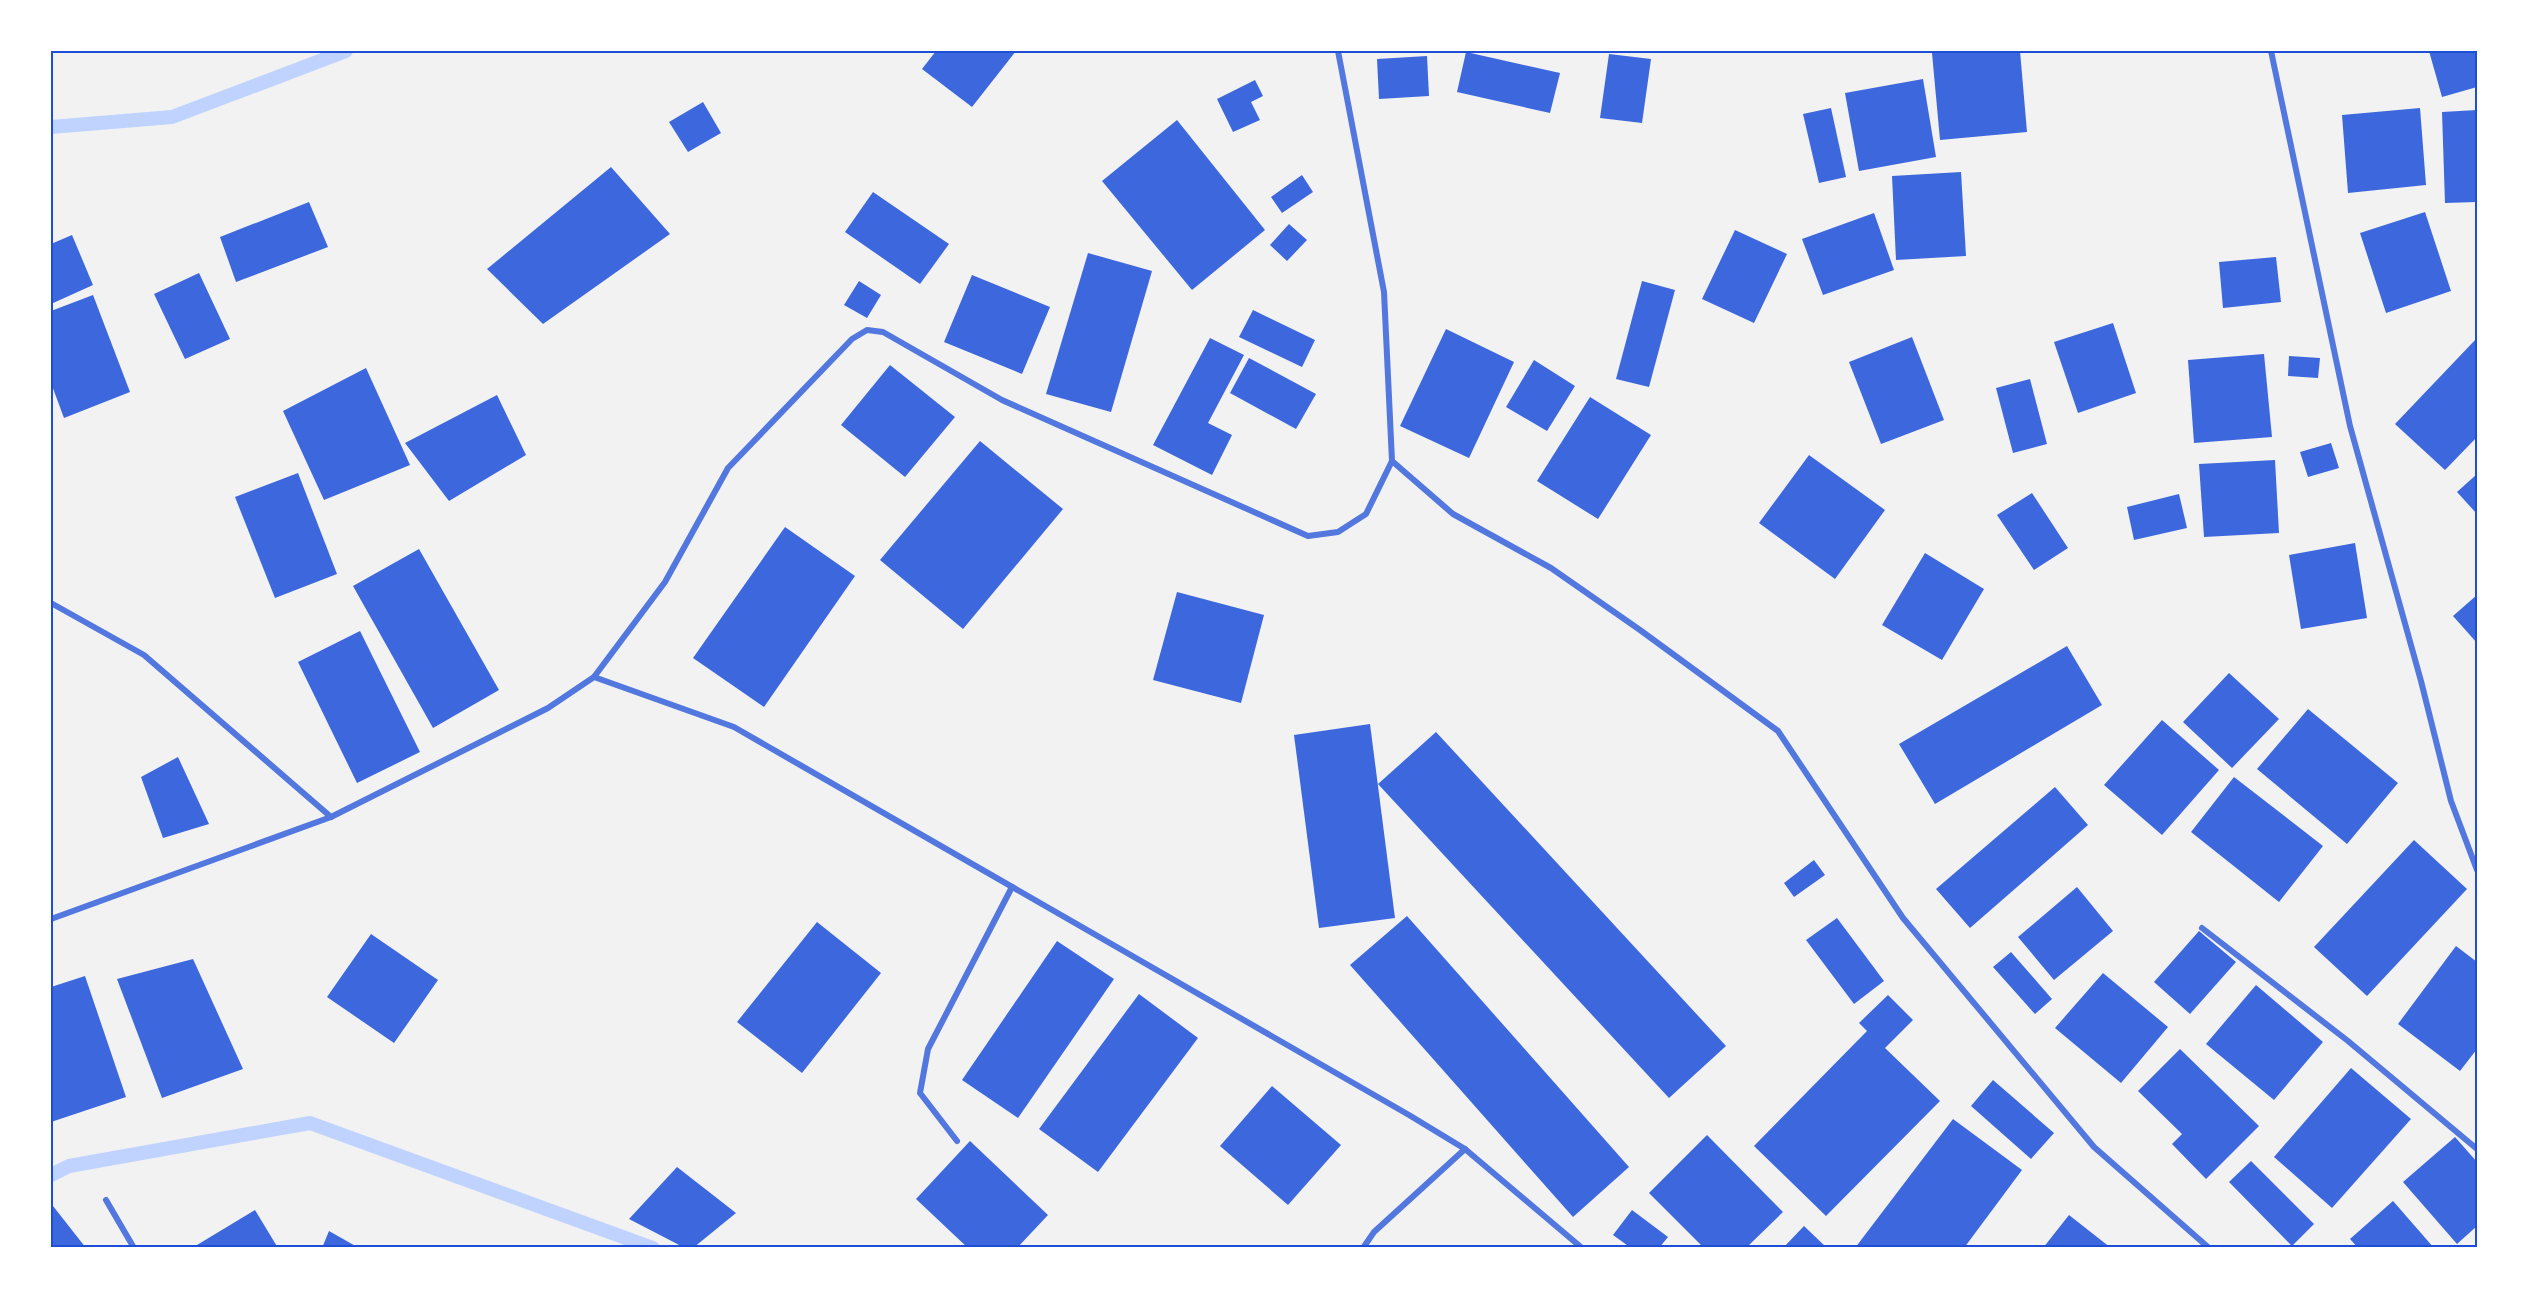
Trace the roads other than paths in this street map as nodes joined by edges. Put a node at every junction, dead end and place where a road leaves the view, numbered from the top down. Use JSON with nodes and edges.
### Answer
{"nodes":[{"id":1,"x":1338,"y":51,"type":"edge"},
{"id":2,"x":2271,"y":51,"type":"edge"},
{"id":3,"x":1392,"y":461,"type":"junction"},
{"id":4,"x":51,"y":603,"type":"edge"},
{"id":5,"x":594,"y":677,"type":"junction"},
{"id":6,"x":331,"y":817,"type":"junction"},
{"id":7,"x":2477,"y":870,"type":"edge"},
{"id":8,"x":1012,"y":887,"type":"junction"},
{"id":9,"x":51,"y":919,"type":"edge"},
{"id":10,"x":2202,"y":928,"type":"dead end"},
{"id":11,"x":957,"y":1141,"type":"dead end"},
{"id":12,"x":1466,"y":1149,"type":"junction"},
{"id":13,"x":2477,"y":1149,"type":"edge"},
{"id":14,"x":106,"y":1200,"type":"dead end"},
{"id":15,"x":134,"y":1248,"type":"edge"},
{"id":16,"x":1363,"y":1248,"type":"edge"},
{"id":17,"x":1582,"y":1248,"type":"edge"},
{"id":18,"x":2209,"y":1248,"type":"edge"}],
"edges":[{"from":1,"to":3,"type":"street"},
{"from":2,"to":7,"type":"street"},
{"from":3,"to":5,"type":"street"},
{"from":3,"to":18,"type":"street"},
{"from":4,"to":6,"type":"street"},
{"from":5,"to":6,"type":"street"},
{"from":5,"to":8,"type":"street"},
{"from":6,"to":9,"type":"street"},
{"from":8,"to":11,"type":"street"},
{"from":8,"to":12,"type":"street"},
{"from":10,"to":13,"type":"street"},
{"from":12,"to":16,"type":"street"},
{"from":12,"to":17,"type":"street"},
{"from":14,"to":15,"type":"street"}]}
